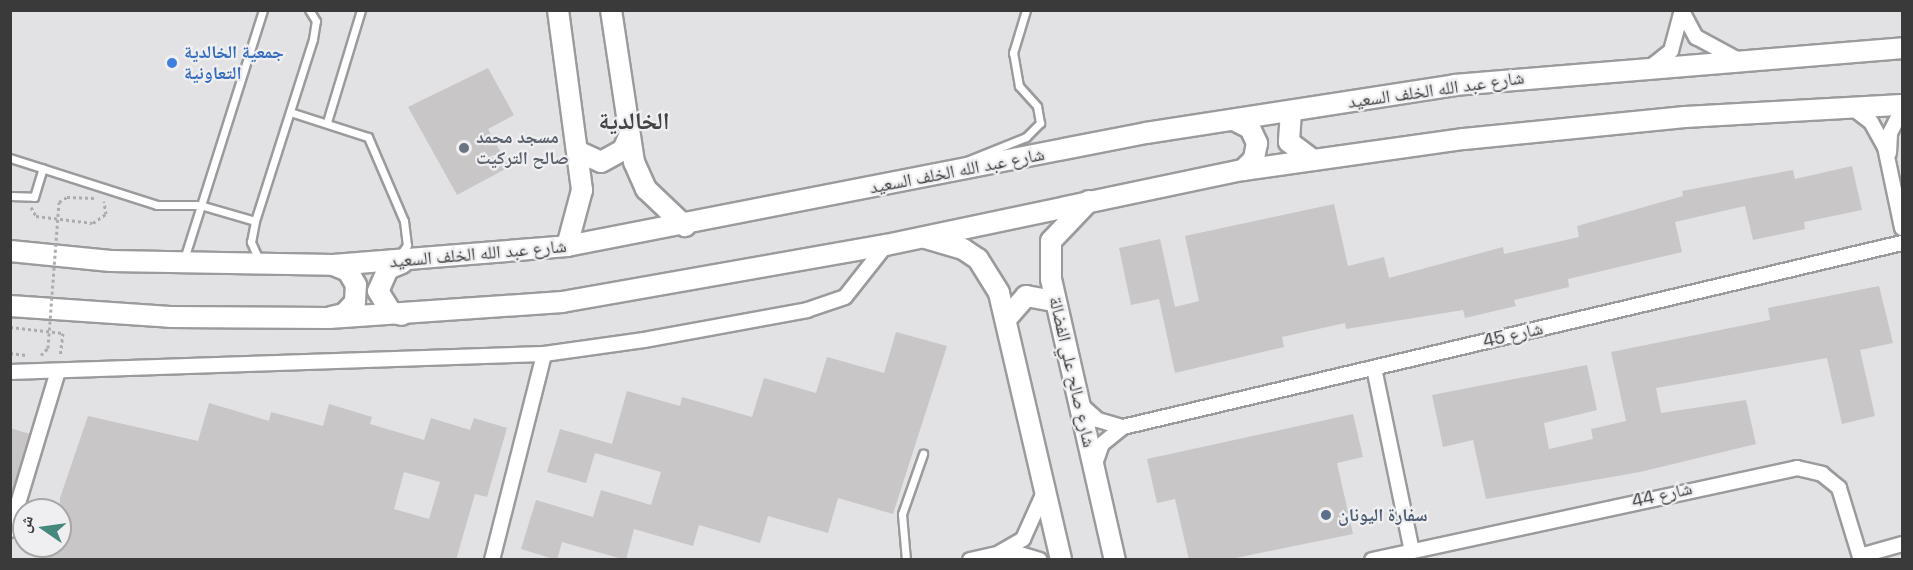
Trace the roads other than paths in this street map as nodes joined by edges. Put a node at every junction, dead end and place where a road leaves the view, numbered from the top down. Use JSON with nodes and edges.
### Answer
{"nodes":[{"id":1,"x":263,"y":10,"type":"edge"},
{"id":2,"x":309,"y":10,"type":"edge"},
{"id":3,"x":361,"y":10,"type":"edge"},
{"id":4,"x":558,"y":10,"type":"edge"},
{"id":5,"x":611,"y":10,"type":"edge"},
{"id":6,"x":1026,"y":10,"type":"edge"},
{"id":7,"x":1902,"y":48,"type":"edge"},
{"id":8,"x":1735,"y":58,"type":"junction"},
{"id":9,"x":1653,"y":65,"type":"junction"},
{"id":10,"x":1850,"y":107,"type":"junction"},
{"id":11,"x":1902,"y":107,"type":"edge"},
{"id":12,"x":290,"y":112,"type":"junction"},
{"id":13,"x":1291,"y":112,"type":"junction"},
{"id":14,"x":1236,"y":121,"type":"junction"},
{"id":15,"x":327,"y":122,"type":"junction"},
{"id":16,"x":628,"y":138,"type":"junction"},
{"id":17,"x":579,"y":152,"type":"junction"},
{"id":18,"x":10,"y":158,"type":"edge"},
{"id":19,"x":1313,"y":160,"type":"junction"},
{"id":20,"x":1889,"y":161,"type":"junction"},
{"id":21,"x":43,"y":168,"type":"junction"},
{"id":22,"x":1243,"y":170,"type":"junction"},
{"id":23,"x":951,"y":171,"type":"junction"},
{"id":24,"x":10,"y":196,"type":"edge"},
{"id":25,"x":1091,"y":199,"type":"junction"},
{"id":26,"x":200,"y":205,"type":"junction"},
{"id":27,"x":255,"y":221,"type":"junction"},
{"id":28,"x":685,"y":226,"type":"junction"},
{"id":29,"x":1902,"y":228,"type":"edge"},
{"id":30,"x":920,"y":237,"type":"junction"},
{"id":31,"x":1902,"y":243,"type":"edge"},
{"id":32,"x":886,"y":245,"type":"junction"},
{"id":33,"x":567,"y":246,"type":"junction"},
{"id":34,"x":10,"y":251,"type":"edge"},
{"id":35,"x":183,"y":262,"type":"junction"},
{"id":36,"x":399,"y":262,"type":"junction"},
{"id":37,"x":262,"y":264,"type":"junction"},
{"id":38,"x":333,"y":265,"type":"junction"},
{"id":39,"x":1055,"y":301,"type":"junction"},
{"id":40,"x":10,"y":306,"type":"edge"},
{"id":41,"x":402,"y":315,"type":"junction"},
{"id":42,"x":329,"y":318,"type":"junction"},
{"id":43,"x":1007,"y":318,"type":"junction"},
{"id":44,"x":544,"y":354,"type":"junction"},
{"id":45,"x":1374,"y":368,"type":"junction"},
{"id":46,"x":10,"y":372,"type":"edge"},
{"id":47,"x":57,"y":374,"type":"junction"},
{"id":48,"x":1080,"y":404,"type":"junction"},
{"id":49,"x":1123,"y":427,"type":"junction"},
{"id":50,"x":923,"y":454,"type":"dead end"},
{"id":51,"x":1094,"y":466,"type":"junction"},
{"id":52,"x":1045,"y":488,"type":"junction"},
{"id":53,"x":10,"y":530,"type":"edge"},
{"id":54,"x":1902,"y":544,"type":"edge"},
{"id":55,"x":1412,"y":551,"type":"junction"},
{"id":56,"x":999,"y":553,"type":"junction"},
{"id":57,"x":1860,"y":558,"type":"edge"},
{"id":58,"x":492,"y":560,"type":"edge"},
{"id":59,"x":906,"y":560,"type":"edge"},
{"id":60,"x":970,"y":560,"type":"edge"},
{"id":61,"x":1040,"y":560,"type":"edge"},
{"id":62,"x":1061,"y":560,"type":"edge"},
{"id":63,"x":1115,"y":560,"type":"edge"},
{"id":64,"x":1372,"y":560,"type":"edge"}],
"edges":[{"from":1,"to":26,"type":"lane"},
{"from":2,"to":12,"type":"lane"},
{"from":3,"to":15,"type":"lane"},
{"from":4,"to":17,"type":"main road"},
{"from":5,"to":16,"type":"main road"},
{"from":6,"to":23,"type":"lane"},
{"from":7,"to":8,"type":"main road","name":"شارع عبد الله الخلف السعيد"},
{"from":8,"to":9,"type":"main road","name":"شارع عبد الله الخلف السعيد"},
{"from":8,"to":9,"type":"street"},
{"from":9,"to":13,"type":"main road","name":"شارع عبد الله الخلف السعيد"},
{"from":10,"to":11,"type":"main road"},
{"from":10,"to":19,"type":"main road"},
{"from":10,"to":20,"type":"street"},
{"from":11,"to":20,"type":"street"},
{"from":12,"to":15,"type":"lane"},
{"from":12,"to":27,"type":"lane"},
{"from":13,"to":14,"type":"main road","name":"شارع عبد الله الخلف السعيد"},
{"from":13,"to":19,"type":"main road"},
{"from":14,"to":22,"type":"main road"},
{"from":14,"to":23,"type":"main road","name":"شارع عبد الله الخلف السعيد"},
{"from":15,"to":36,"type":"lane"},
{"from":16,"to":17,"type":"main road"},
{"from":16,"to":28,"type":"main road"},
{"from":17,"to":33,"type":"main road"},
{"from":18,"to":21,"type":"lane"},
{"from":19,"to":22,"type":"main road"},
{"from":20,"to":29,"type":"street"},
{"from":21,"to":24,"type":"lane"},
{"from":21,"to":26,"type":"lane"},
{"from":22,"to":25,"type":"main road"},
{"from":23,"to":28,"type":"main road","name":"شارع عبد الله الخلف السعيد"},
{"from":25,"to":30,"type":"main road"},
{"from":25,"to":39,"type":"main road","name":"شارع صالح علي الفضالة"},
{"from":26,"to":27,"type":"lane"},
{"from":26,"to":35,"type":"lane"},
{"from":27,"to":37,"type":"lane"},
{"from":28,"to":33,"type":"main road","name":"شارع عبد الله الخلف السعيد"},
{"from":30,"to":32,"type":"main road"},
{"from":30,"to":43,"type":"main road"},
{"from":31,"to":45,"type":"street","name":"شارع 45"},
{"from":32,"to":41,"type":"main road"},
{"from":32,"to":44,"type":"street"},
{"from":33,"to":36,"type":"main road","name":"شارع عبد الله الخلف السعيد"},
{"from":34,"to":35,"type":"main road","name":"شارع عبد الله الخلف السعيد"},
{"from":35,"to":37,"type":"main road","name":"شارع عبد الله الخلف السعيد"},
{"from":36,"to":38,"type":"main road","name":"شارع عبد الله الخلف السعيد"},
{"from":36,"to":41,"type":"main road"},
{"from":37,"to":38,"type":"main road","name":"شارع عبد الله الخلف السعيد"},
{"from":38,"to":42,"type":"main road"},
{"from":39,"to":43,"type":"main road"},
{"from":39,"to":48,"type":"main road","name":"شارع صالح علي الفضالة"},
{"from":40,"to":42,"type":"main road"},
{"from":41,"to":42,"type":"main road"},
{"from":43,"to":52,"type":"main road"},
{"from":44,"to":47,"type":"street"},
{"from":44,"to":58,"type":"street"},
{"from":45,"to":49,"type":"street","name":"شارع 45"},
{"from":45,"to":55,"type":"street"},
{"from":46,"to":47,"type":"street"},
{"from":47,"to":53,"type":"street"},
{"from":48,"to":49,"type":"street"},
{"from":48,"to":51,"type":"main road","name":"شارع صالح علي الفضالة"},
{"from":49,"to":51,"type":"street","name":"شارع 45"},
{"from":50,"to":59,"type":"lane"},
{"from":51,"to":63,"type":"main road","name":"شارع صالح علي الفضالة"},
{"from":52,"to":56,"type":"street"},
{"from":52,"to":62,"type":"main road"},
{"from":54,"to":57,"type":"street","name":"شارع 44"},
{"from":55,"to":57,"type":"street","name":"شارع 44"},
{"from":55,"to":64,"type":"street","name":"شارع 44"},
{"from":56,"to":60,"type":"street"},
{"from":56,"to":61,"type":"street"}]}
